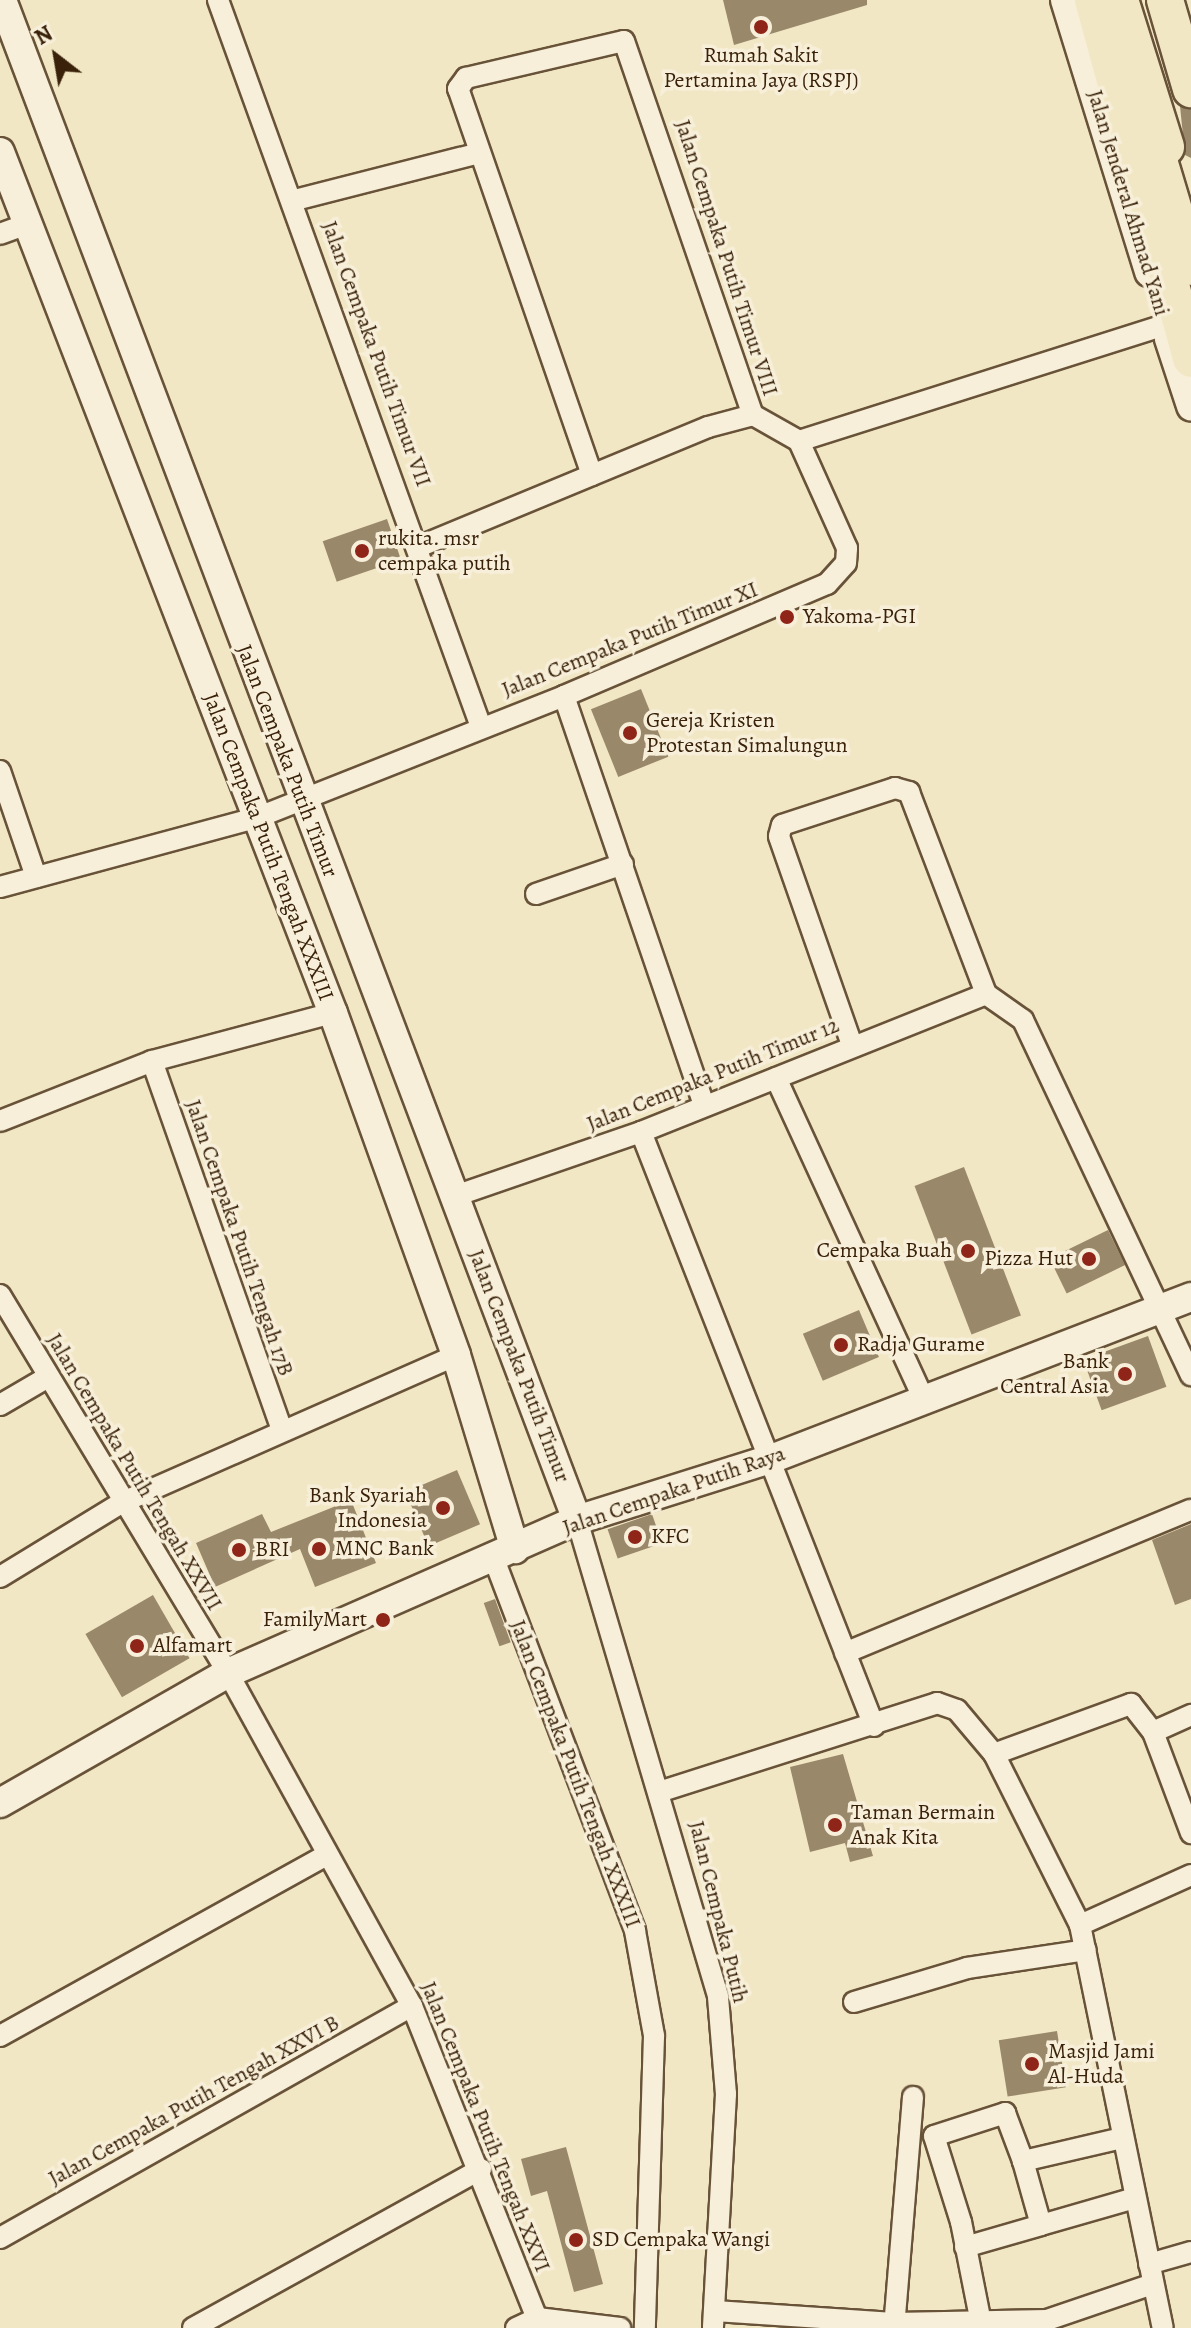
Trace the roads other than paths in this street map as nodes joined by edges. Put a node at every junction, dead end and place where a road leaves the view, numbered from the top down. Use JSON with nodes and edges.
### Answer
{"nodes":[{"id":1,"x":2,"y":0,"type":"edge"},
{"id":2,"x":218,"y":0,"type":"edge"},
{"id":3,"x":1065,"y":0,"type":"edge"},
{"id":4,"x":1093,"y":0,"type":"edge"},
{"id":5,"x":1111,"y":0,"type":"edge"},
{"id":6,"x":1120,"y":0,"type":"edge"},
{"id":7,"x":1165,"y":0,"type":"edge"},
{"id":8,"x":1191,"y":89,"type":"edge"},
{"id":9,"x":0,"y":152,"type":"edge"},
{"id":10,"x":479,"y":153,"type":"junction"},
{"id":11,"x":295,"y":200,"type":"junction"},
{"id":12,"x":1191,"y":221,"type":"edge"},
{"id":13,"x":30,"y":223,"type":"junction"},
{"id":14,"x":0,"y":234,"type":"edge"},
{"id":15,"x":1191,"y":267,"type":"edge"},
{"id":16,"x":1165,"y":325,"type":"junction"},
{"id":17,"x":1191,"y":359,"type":"edge"},
{"id":18,"x":1191,"y":406,"type":"edge"},
{"id":19,"x":753,"y":415,"type":"junction"},
{"id":20,"x":799,"y":441,"type":"junction"},
{"id":21,"x":592,"y":475,"type":"junction"},
{"id":22,"x":419,"y":547,"type":"junction"},
{"id":23,"x":564,"y":696,"type":"junction"},
{"id":24,"x":481,"y":727,"type":"junction"},
{"id":25,"x":0,"y":771,"type":"edge"},
{"id":26,"x":296,"y":802,"type":"junction"},
{"id":27,"x":259,"y":816,"type":"junction"},
{"id":28,"x":623,"y":864,"type":"junction"},
{"id":29,"x":36,"y":877,"type":"junction"},
{"id":30,"x":0,"y":887,"type":"edge"},
{"id":31,"x":536,"y":894,"type":"dead end"},
{"id":32,"x":986,"y":994,"type":"junction"},
{"id":33,"x":333,"y":1013,"type":"junction"},
{"id":34,"x":852,"y":1045,"type":"junction"},
{"id":35,"x":152,"y":1061,"type":"junction"},
{"id":36,"x":776,"y":1078,"type":"junction"},
{"id":37,"x":704,"y":1106,"type":"junction"},
{"id":38,"x":0,"y":1121,"type":"edge"},
{"id":39,"x":641,"y":1132,"type":"junction"},
{"id":40,"x":455,"y":1196,"type":"junction"},
{"id":41,"x":0,"y":1295,"type":"edge"},
{"id":42,"x":1191,"y":1297,"type":"edge"},
{"id":43,"x":1163,"y":1307,"type":"junction"},
{"id":44,"x":456,"y":1355,"type":"junction"},
{"id":45,"x":1191,"y":1375,"type":"edge"},
{"id":46,"x":48,"y":1377,"type":"junction"},
{"id":47,"x":924,"y":1400,"type":"junction"},
{"id":48,"x":0,"y":1405,"type":"edge"},
{"id":49,"x":282,"y":1430,"type":"junction"},
{"id":50,"x":771,"y":1459,"type":"junction"},
{"id":51,"x":121,"y":1503,"type":"junction"},
{"id":52,"x":1191,"y":1510,"type":"edge"},
{"id":53,"x":573,"y":1522,"type":"junction"},
{"id":54,"x":511,"y":1551,"type":"junction"},
{"id":55,"x":0,"y":1577,"type":"edge"},
{"id":56,"x":845,"y":1653,"type":"junction"},
{"id":57,"x":228,"y":1673,"type":"junction"},
{"id":58,"x":1191,"y":1715,"type":"edge"},
{"id":59,"x":874,"y":1726,"type":"junction"},
{"id":60,"x":1153,"y":1732,"type":"junction"},
{"id":61,"x":994,"y":1754,"type":"junction"},
{"id":62,"x":662,"y":1791,"type":"junction"},
{"id":63,"x":0,"y":1803,"type":"edge"},
{"id":64,"x":1191,"y":1833,"type":"edge"},
{"id":65,"x":326,"y":1855,"type":"junction"},
{"id":66,"x":1191,"y":1875,"type":"edge"},
{"id":67,"x":1080,"y":1925,"type":"junction"},
{"id":68,"x":1086,"y":1950,"type":"junction"},
{"id":69,"x":854,"y":2002,"type":"dead end"},
{"id":70,"x":412,"y":2006,"type":"junction"},
{"id":71,"x":0,"y":2036,"type":"edge"},
{"id":72,"x":913,"y":2097,"type":"dead end"},
{"id":73,"x":910,"y":2138,"type":"junction"},
{"id":74,"x":1122,"y":2138,"type":"junction"},
{"id":75,"x":934,"y":2139,"type":"junction"},
{"id":76,"x":1023,"y":2161,"type":"junction"},
{"id":77,"x":481,"y":2169,"type":"junction"},
{"id":78,"x":1135,"y":2198,"type":"junction"},
{"id":79,"x":1041,"y":2225,"type":"junction"},
{"id":80,"x":0,"y":2238,"type":"edge"},
{"id":81,"x":965,"y":2247,"type":"junction"},
{"id":82,"x":1191,"y":2252,"type":"edge"},
{"id":83,"x":1151,"y":2274,"type":"junction"},
{"id":84,"x":537,"y":2318,"type":"junction"},
{"id":85,"x":714,"y":2320,"type":"edge"},
{"id":86,"x":894,"y":2325,"type":"edge"},
{"id":87,"x":982,"y":2325,"type":"edge"},
{"id":88,"x":193,"y":2328,"type":"edge"},
{"id":89,"x":516,"y":2328,"type":"edge"},
{"id":90,"x":620,"y":2328,"type":"edge"},
{"id":91,"x":645,"y":2328,"type":"edge"},
{"id":92,"x":1163,"y":2328,"type":"edge"}],
"edges":[{"from":1,"to":26,"type":"street","name":"Jalan Cempaka Putih Timur"},
{"from":2,"to":11,"type":"street","name":"Jalan Cempaka Putih Timur VII"},
{"from":3,"to":16,"type":"street","name":"Jalan Jenderal Ahmad Yani"},
{"from":4,"to":17,"type":"highway"},
{"from":5,"to":15,"type":"highway","name":"Jalan Jenderal Ahmad Yani"},
{"from":6,"to":12,"type":"highway"},
{"from":7,"to":8,"type":"highway"},
{"from":9,"to":13,"type":"street","name":"Jalan Cempaka Putih Tengah XXXIII"},
{"from":10,"to":11,"type":"street"},
{"from":10,"to":19,"type":"street","name":"Jalan Cempaka Putih Timur VIII"},
{"from":10,"to":21,"type":"street"},
{"from":11,"to":22,"type":"street","name":"Jalan Cempaka Putih Timur VII"},
{"from":13,"to":14,"type":"street"},
{"from":13,"to":27,"type":"street","name":"Jalan Cempaka Putih Tengah XXXIII"},
{"from":16,"to":18,"type":"street","name":"Jalan Jenderal Ahmad Yani"},
{"from":16,"to":20,"type":"street"},
{"from":19,"to":20,"type":"street","name":"Jalan Cempaka Putih Timur VIII"},
{"from":19,"to":21,"type":"street"},
{"from":20,"to":23,"type":"street","name":"Jalan Cempaka Putih Timur XI"},
{"from":21,"to":22,"type":"street"},
{"from":22,"to":24,"type":"street","name":"Jalan Cempaka Putih Timur VII"},
{"from":23,"to":24,"type":"street","name":"Jalan Cempaka Putih Timur XI"},
{"from":23,"to":28,"type":"street"},
{"from":24,"to":26,"type":"street","name":"Jalan Cempaka Putih Timur XI"},
{"from":25,"to":29,"type":"street"},
{"from":26,"to":27,"type":"street","name":"Jalan Cempaka Putih Timur XI"},
{"from":26,"to":40,"type":"street","name":"Jalan Cempaka Putih Timur"},
{"from":27,"to":29,"type":"street","name":"Jalan Cempaka Putih Timur XI"},
{"from":27,"to":33,"type":"street","name":"Jalan Cempaka Putih Tengah XXXIII"},
{"from":28,"to":31,"type":"street"},
{"from":28,"to":37,"type":"street"},
{"from":29,"to":30,"type":"street","name":"Jalan Cempaka Putih Timur XI"},
{"from":32,"to":34,"type":"street","name":"Jalan Cempaka Putih Timur 12"},
{"from":32,"to":34,"type":"street"},
{"from":32,"to":43,"type":"street"},
{"from":33,"to":35,"type":"street"},
{"from":33,"to":44,"type":"street","name":"Jalan Cempaka Putih Tengah XXXIII"},
{"from":34,"to":36,"type":"street","name":"Jalan Cempaka Putih Timur 12"},
{"from":35,"to":38,"type":"street"},
{"from":35,"to":49,"type":"street","name":"Jalan Cempaka Putih Tengah 17B"},
{"from":36,"to":37,"type":"street","name":"Jalan Cempaka Putih Timur 12"},
{"from":36,"to":47,"type":"street"},
{"from":37,"to":39,"type":"street","name":"Jalan Cempaka Putih Timur 12"},
{"from":39,"to":40,"type":"street","name":"Jalan Cempaka Putih Timur 12"},
{"from":39,"to":50,"type":"street"},
{"from":40,"to":53,"type":"street","name":"Jalan Cempaka Putih Timur"},
{"from":41,"to":46,"type":"street","name":"Jalan Cempaka Putih Tengah XXVII"},
{"from":42,"to":43,"type":"street","name":"Jalan Cempaka Putih Raya"},
{"from":43,"to":45,"type":"street"},
{"from":43,"to":47,"type":"street","name":"Jalan Cempaka Putih Raya"},
{"from":44,"to":49,"type":"street"},
{"from":44,"to":54,"type":"street","name":"Jalan Cempaka Putih Tengah XXXIII"},
{"from":46,"to":48,"type":"street"},
{"from":46,"to":51,"type":"street","name":"Jalan Cempaka Putih Tengah XXVII"},
{"from":47,"to":50,"type":"street","name":"Jalan Cempaka Putih Raya"},
{"from":49,"to":51,"type":"street"},
{"from":50,"to":53,"type":"street","name":"Jalan Cempaka Putih Raya"},
{"from":50,"to":56,"type":"street"},
{"from":51,"to":55,"type":"street"},
{"from":51,"to":57,"type":"street","name":"Jalan Cempaka Putih Tengah XXVII"},
{"from":52,"to":56,"type":"street"},
{"from":53,"to":54,"type":"street","name":"Jalan Cempaka Putih Raya"},
{"from":53,"to":62,"type":"street","name":"Jalan Cempaka Putih"},
{"from":54,"to":57,"type":"street","name":"Jalan Cempaka Putih Raya"},
{"from":54,"to":91,"type":"street","name":"Jalan Cempaka Putih Tengah XXXIII"},
{"from":56,"to":59,"type":"street"},
{"from":57,"to":63,"type":"street","name":"Jalan Cempaka Putih Raya"},
{"from":57,"to":65,"type":"street","name":"Jalan Cempaka Putih Tengah XXVI"},
{"from":58,"to":60,"type":"street"},
{"from":59,"to":61,"type":"street"},
{"from":59,"to":62,"type":"street"},
{"from":60,"to":61,"type":"street"},
{"from":60,"to":64,"type":"street"},
{"from":61,"to":67,"type":"street"},
{"from":62,"to":85,"type":"street","name":"Jalan Cempaka Putih"},
{"from":65,"to":70,"type":"street","name":"Jalan Cempaka Putih Tengah XXVI"},
{"from":65,"to":71,"type":"street"},
{"from":66,"to":67,"type":"street"},
{"from":67,"to":68,"type":"street"},
{"from":68,"to":69,"type":"street"},
{"from":68,"to":74,"type":"street"},
{"from":70,"to":77,"type":"street","name":"Jalan Cempaka Putih Tengah XXVI"},
{"from":70,"to":80,"type":"street","name":"Jalan Cempaka Putih Tengah XXVI B"},
{"from":72,"to":73,"type":"street"},
{"from":73,"to":75,"type":"street"},
{"from":73,"to":86,"type":"street"},
{"from":74,"to":76,"type":"street"},
{"from":74,"to":78,"type":"street"},
{"from":75,"to":76,"type":"street"},
{"from":75,"to":81,"type":"street"},
{"from":76,"to":79,"type":"street"},
{"from":77,"to":84,"type":"street","name":"Jalan Cempaka Putih Tengah XXVI"},
{"from":77,"to":88,"type":"street"},
{"from":78,"to":79,"type":"street"},
{"from":78,"to":83,"type":"street"},
{"from":79,"to":81,"type":"street"},
{"from":81,"to":87,"type":"street"},
{"from":82,"to":83,"type":"street"},
{"from":83,"to":87,"type":"street"},
{"from":83,"to":92,"type":"street"},
{"from":84,"to":89,"type":"street"},
{"from":84,"to":90,"type":"street"},
{"from":85,"to":86,"type":"street"},
{"from":86,"to":87,"type":"street"}]}
